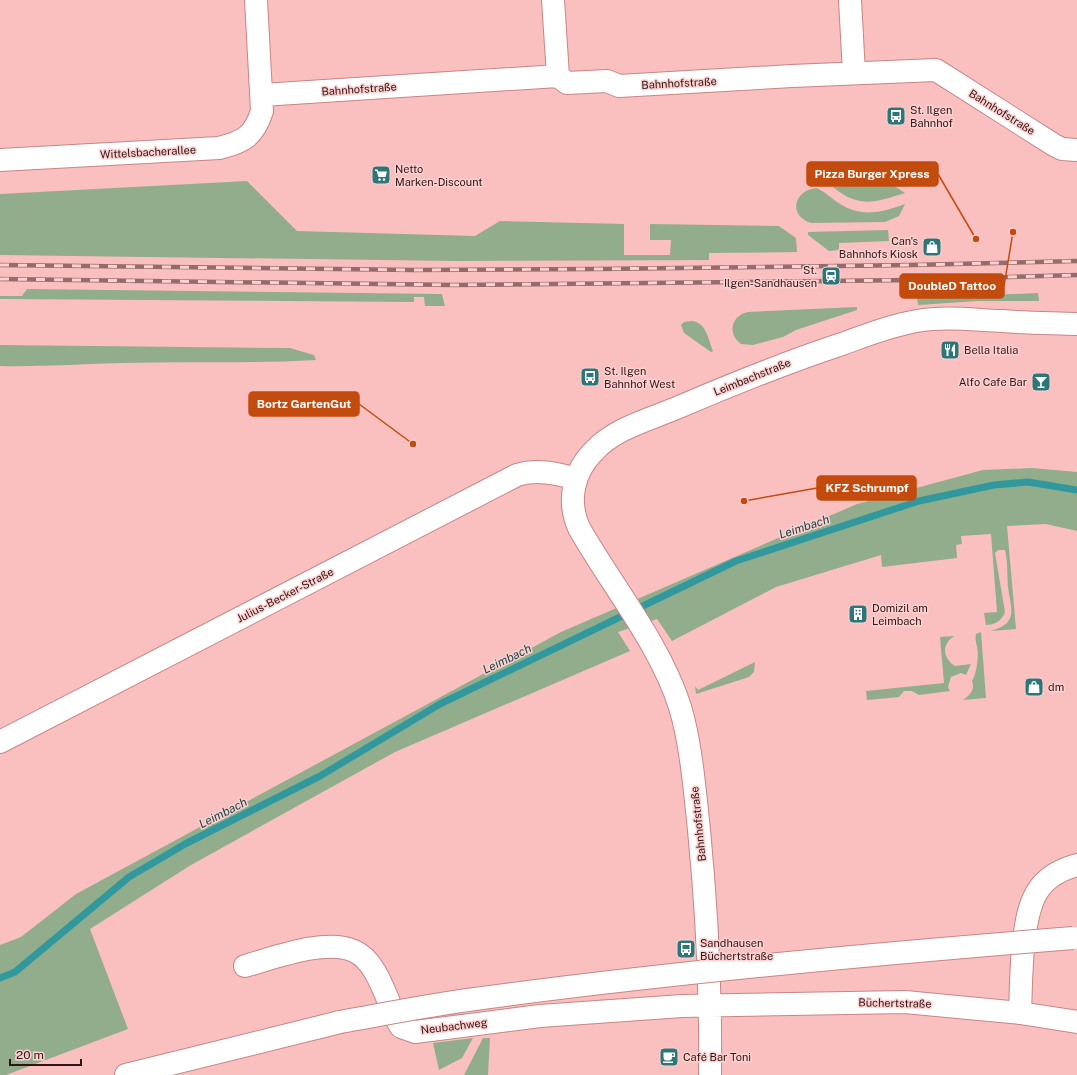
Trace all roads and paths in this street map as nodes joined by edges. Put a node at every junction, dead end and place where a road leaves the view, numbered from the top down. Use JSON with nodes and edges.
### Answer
{"nodes":[{"id":1,"x":256,"y":0,"type":"edge"},
{"id":2,"x":554,"y":0,"type":"edge"},
{"id":3,"x":850,"y":0,"type":"edge"},
{"id":4,"x":854,"y":73,"type":"junction"},
{"id":5,"x":558,"y":76,"type":"junction"},
{"id":6,"x":262,"y":95,"type":"junction"},
{"id":7,"x":1077,"y":150,"type":"edge"},
{"id":8,"x":0,"y":160,"type":"edge"},
{"id":9,"x":1076,"y":326,"type":"edge"},
{"id":10,"x":576,"y":479,"type":"junction"},
{"id":11,"x":617,"y":590,"type":"joint"},
{"id":12,"x":0,"y":742,"type":"edge"},
{"id":13,"x":1077,"y":865,"type":"edge"},
{"id":14,"x":1075,"y":938,"type":"edge"},
{"id":15,"x":245,"y":966,"type":"dead end"},
{"id":16,"x":711,"y":1006,"type":"junction"},
{"id":17,"x":1020,"y":1013,"type":"junction"},
{"id":18,"x":1077,"y":1022,"type":"edge"},
{"id":19,"x":126,"y":1075,"type":"edge"},
{"id":20,"x":710,"y":1075,"type":"edge"}],
"edges":[{"from":1,"to":6,"type":"street","name":"Wittelsbacherallee"},
{"from":2,"to":5,"type":"street"},
{"from":3,"to":4,"type":"street"},
{"from":4,"to":5,"type":"street","name":"Bahnhofstraße"},
{"from":4,"to":7,"type":"street","name":"Bahnhofstraße"},
{"from":5,"to":6,"type":"street","name":"Bahnhofstraße"},
{"from":6,"to":8,"type":"street","name":"Wittelsbacherallee"},
{"from":9,"to":10,"type":"street","name":"Leimbachstraße"},
{"from":10,"to":11,"type":"street","name":"Leimbachstraße"},
{"from":10,"to":12,"type":"street","name":"Julius-Becker-Straße"},
{"from":11,"to":16,"type":"street","name":"Bahnhofstraße"},
{"from":13,"to":17,"type":"street"},
{"from":14,"to":19,"type":"street","bridge":true},
{"from":15,"to":16,"type":"street","name":"Neubachweg"},
{"from":16,"to":17,"type":"street","name":"Büchertstraße"},
{"from":16,"to":20,"type":"street","name":"Bahnhofstraße"},
{"from":17,"to":18,"type":"street","name":"Büchertstraße"}]}
